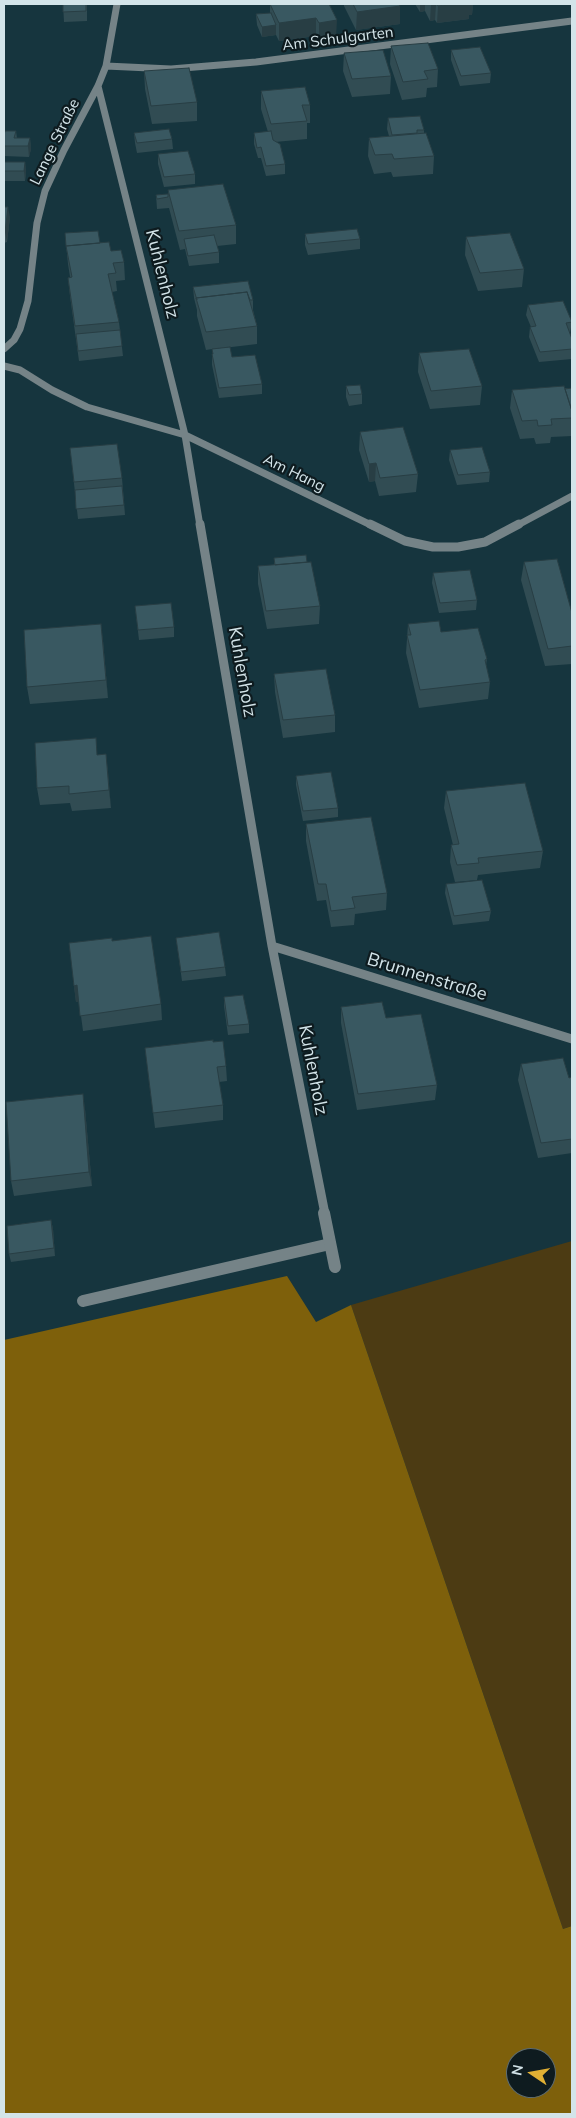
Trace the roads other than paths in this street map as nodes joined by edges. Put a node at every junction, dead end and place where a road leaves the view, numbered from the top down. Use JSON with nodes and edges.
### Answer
{"nodes":[{"id":1,"x":118,"y":4,"type":"edge"},
{"id":2,"x":572,"y":21,"type":"edge"},
{"id":3,"x":106,"y":66,"type":"junction"},
{"id":4,"x":98,"y":86,"type":"junction"},
{"id":5,"x":4,"y":349,"type":"edge"},
{"id":6,"x":4,"y":366,"type":"edge"},
{"id":7,"x":185,"y":435,"type":"junction"},
{"id":8,"x":572,"y":496,"type":"edge"},
{"id":9,"x":272,"y":946,"type":"junction"},
{"id":10,"x":572,"y":1039,"type":"edge"},
{"id":11,"x":330,"y":1244,"type":"junction"},
{"id":12,"x":335,"y":1267,"type":"dead end"},
{"id":13,"x":83,"y":1301,"type":"dead end"}],
"edges":[{"from":1,"to":3,"type":"street","name":"Lange Straße"},
{"from":2,"to":3,"type":"street","name":"Am Schulgarten"},
{"from":3,"to":4,"type":"street","name":"Lange Straße"},
{"from":4,"to":5,"type":"street","name":"Lange Straße"},
{"from":4,"to":7,"type":"street","name":"Kuhlenholz"},
{"from":6,"to":7,"type":"street","name":"Am Hang"},
{"from":7,"to":8,"type":"street","name":"Am Hang"},
{"from":7,"to":9,"type":"street","name":"Kuhlenholz"},
{"from":9,"to":10,"type":"street","name":"Brunnenstraße"},
{"from":9,"to":11,"type":"street","name":"Kuhlenholz"},
{"from":11,"to":12,"type":"street","name":"Kuhlenholz"},
{"from":11,"to":13,"type":"street"}]}
